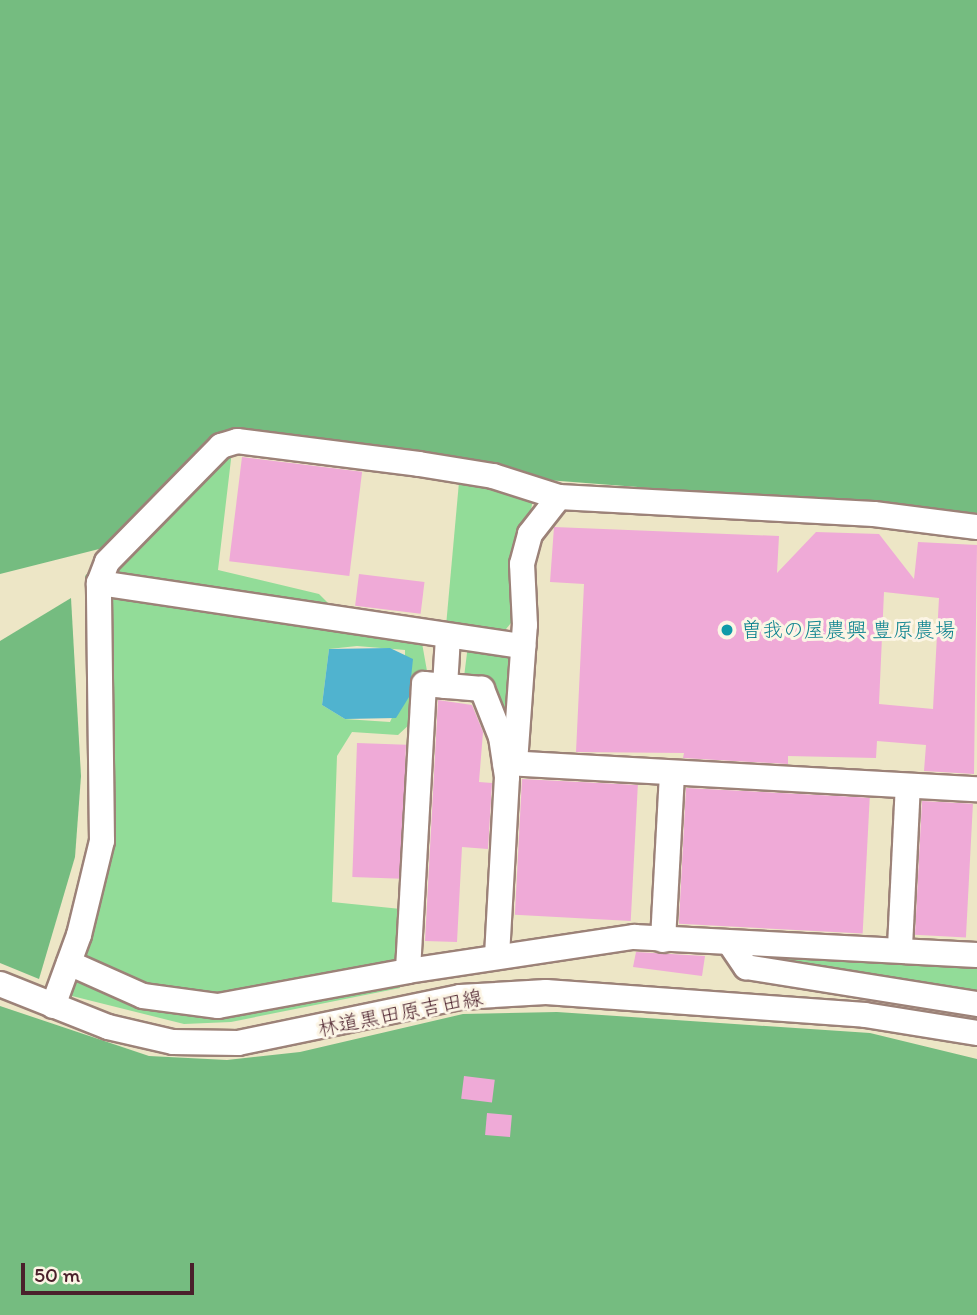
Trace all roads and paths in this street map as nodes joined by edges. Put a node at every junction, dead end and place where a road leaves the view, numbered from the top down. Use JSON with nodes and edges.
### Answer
{"nodes":[{"id":1,"x":559,"y":497,"type":"junction"},
{"id":2,"x":977,"y":527,"type":"edge"},
{"id":3,"x":99,"y":583,"type":"junction"},
{"id":4,"x":448,"y":637,"type":"junction"},
{"id":5,"x":523,"y":646,"type":"junction"},
{"id":6,"x":445,"y":686,"type":"junction"},
{"id":7,"x":510,"y":763,"type":"junction"},
{"id":8,"x":672,"y":773,"type":"junction"},
{"id":9,"x":908,"y":786,"type":"junction"},
{"id":10,"x":977,"y":789,"type":"edge"},
{"id":11,"x":663,"y":940,"type":"junction"},
{"id":12,"x":731,"y":945,"type":"junction"},
{"id":13,"x":900,"y":947,"type":"junction"},
{"id":14,"x":977,"y":954,"type":"edge"},
{"id":15,"x":497,"y":956,"type":"junction"},
{"id":16,"x":69,"y":963,"type":"junction"},
{"id":17,"x":408,"y":971,"type":"junction"},
{"id":18,"x":0,"y":984,"type":"edge"},
{"id":19,"x":977,"y":1004,"type":"edge"},
{"id":20,"x":53,"y":1006,"type":"junction"},
{"id":21,"x":977,"y":1033,"type":"edge"}],
"edges":[{"from":1,"to":2,"type":"street"},
{"from":1,"to":3,"type":"street"},
{"from":1,"to":5,"type":"street"},
{"from":3,"to":4,"type":"street"},
{"from":3,"to":16,"type":"street"},
{"from":4,"to":5,"type":"street"},
{"from":4,"to":6,"type":"street"},
{"from":5,"to":7,"type":"street"},
{"from":6,"to":7,"type":"street"},
{"from":6,"to":17,"type":"street"},
{"from":7,"to":8,"type":"street"},
{"from":7,"to":15,"type":"street"},
{"from":8,"to":9,"type":"street"},
{"from":8,"to":11,"type":"street"},
{"from":9,"to":10,"type":"street"},
{"from":9,"to":13,"type":"street"},
{"from":11,"to":12,"type":"street"},
{"from":11,"to":15,"type":"street"},
{"from":12,"to":13,"type":"street"},
{"from":12,"to":19,"type":"street"},
{"from":13,"to":14,"type":"street"},
{"from":15,"to":17,"type":"street"},
{"from":16,"to":17,"type":"street"},
{"from":16,"to":20,"type":"street"},
{"from":18,"to":20,"type":"street","name":"林道黒田原吉田線"},
{"from":20,"to":21,"type":"street","name":"林道黒田原吉田線"}]}
